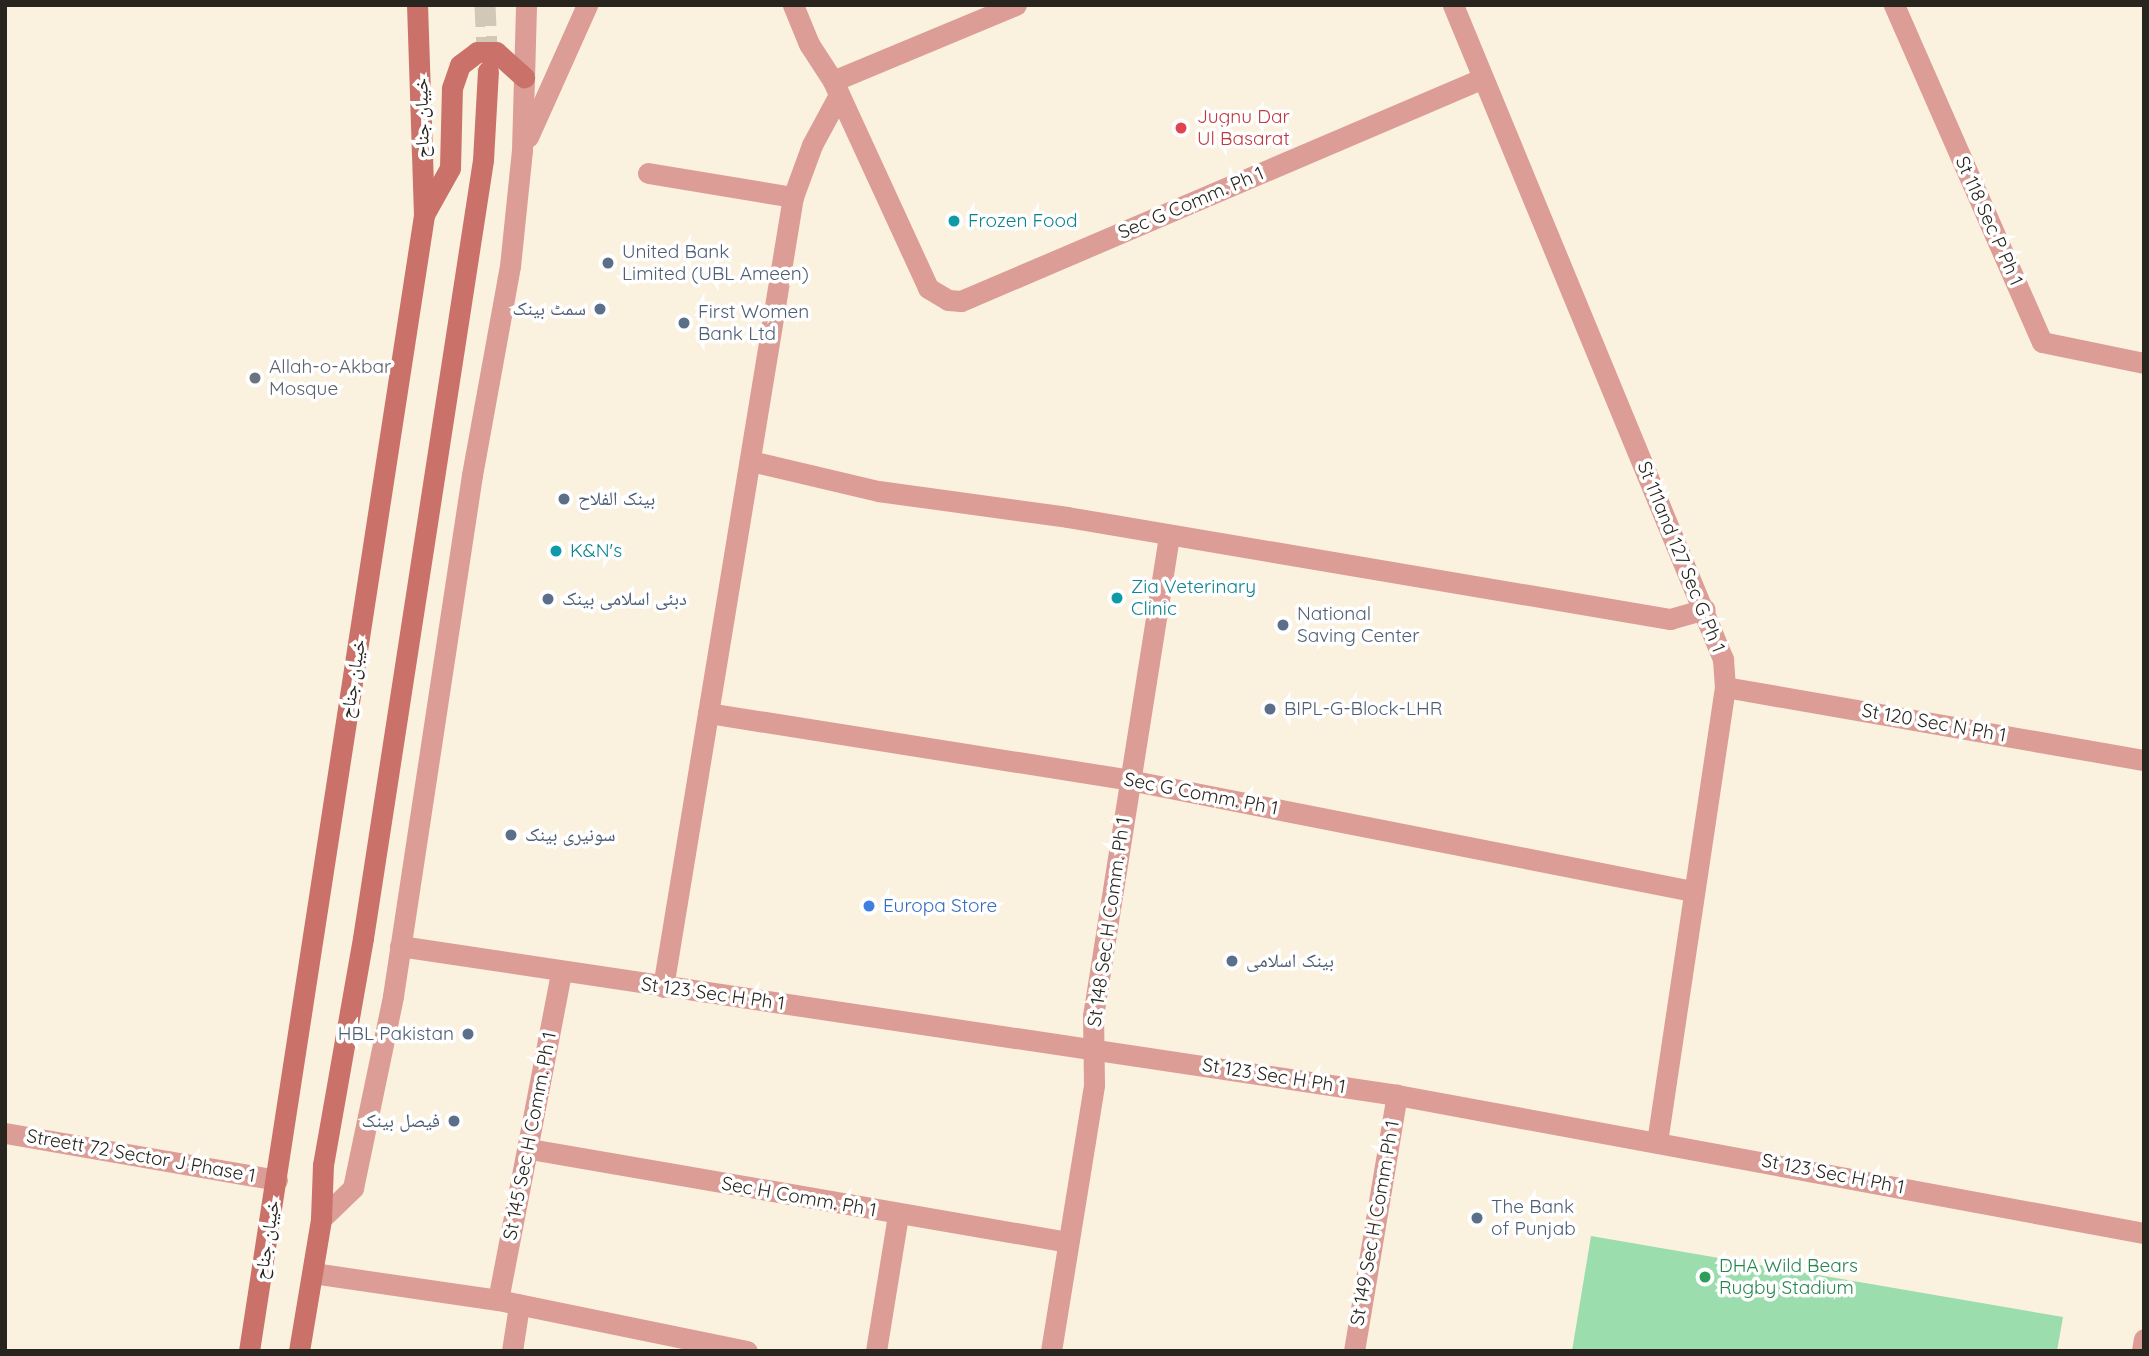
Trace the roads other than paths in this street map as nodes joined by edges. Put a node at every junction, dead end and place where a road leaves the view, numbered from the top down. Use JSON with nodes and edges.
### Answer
{"nodes":[{"id":1,"x":417,"y":5,"type":"edge"},
{"id":2,"x":526,"y":5,"type":"edge"},
{"id":3,"x":587,"y":5,"type":"edge"},
{"id":4,"x":793,"y":5,"type":"edge"},
{"id":5,"x":1016,"y":5,"type":"edge"},
{"id":6,"x":1453,"y":5,"type":"edge"},
{"id":7,"x":1894,"y":5,"type":"edge"},
{"id":8,"x":488,"y":71,"type":"tunnel mouth"},
{"id":9,"x":524,"y":77,"type":"junction"},
{"id":10,"x":1481,"y":79,"type":"junction"},
{"id":11,"x":836,"y":88,"type":"junction"},
{"id":12,"x":522,"y":150,"type":"junction"},
{"id":13,"x":648,"y":173,"type":"dead end"},
{"id":14,"x":793,"y":197,"type":"junction"},
{"id":15,"x":424,"y":215,"type":"junction"},
{"id":16,"x":2144,"y":363,"type":"edge"},
{"id":17,"x":751,"y":461,"type":"junction"},
{"id":18,"x":1169,"y":536,"type":"junction"},
{"id":19,"x":1705,"y":609,"type":"junction"},
{"id":20,"x":1725,"y":687,"type":"junction"},
{"id":21,"x":708,"y":713,"type":"junction"},
{"id":22,"x":2144,"y":760,"type":"edge"},
{"id":23,"x":1129,"y":780,"type":"junction"},
{"id":24,"x":1692,"y":891,"type":"junction"},
{"id":25,"x":400,"y":946,"type":"junction"},
{"id":26,"x":561,"y":972,"type":"junction"},
{"id":27,"x":663,"y":987,"type":"junction"},
{"id":28,"x":1094,"y":1047,"type":"junction"},
{"id":29,"x":1397,"y":1095,"type":"junction"},
{"id":30,"x":5,"y":1133,"type":"edge"},
{"id":31,"x":1657,"y":1141,"type":"junction"},
{"id":32,"x":530,"y":1149,"type":"junction"},
{"id":33,"x":277,"y":1180,"type":"junction"},
{"id":34,"x":898,"y":1214,"type":"junction"},
{"id":35,"x":321,"y":1219,"type":"junction"},
{"id":36,"x":2144,"y":1233,"type":"edge"},
{"id":37,"x":1068,"y":1242,"type":"junction"},
{"id":38,"x":313,"y":1273,"type":"junction"},
{"id":39,"x":509,"y":1303,"type":"junction"},
{"id":40,"x":2144,"y":1339,"type":"edge"},
{"id":41,"x":673,"y":1344,"type":"edge"},
{"id":42,"x":248,"y":1351,"type":"edge"},
{"id":43,"x":299,"y":1351,"type":"edge"},
{"id":44,"x":512,"y":1351,"type":"edge"},
{"id":45,"x":747,"y":1351,"type":"edge"},
{"id":46,"x":876,"y":1351,"type":"edge"},
{"id":47,"x":1051,"y":1351,"type":"edge"},
{"id":48,"x":1353,"y":1351,"type":"edge"},
{"id":49,"x":2142,"y":1351,"type":"edge"}],
"edges":[{"from":1,"to":15,"type":"main road","name":"خیبان جناح"},
{"from":2,"to":9,"type":"street"},
{"from":3,"to":12,"type":"street"},
{"from":4,"to":11,"type":"street"},
{"from":5,"to":11,"type":"street"},
{"from":6,"to":10,"type":"street","name":"St 111and 127 Sec G Ph 1"},
{"from":7,"to":16,"type":"street","name":"St 118 Sec P Ph 1"},
{"from":8,"to":35,"type":"main road"},
{"from":9,"to":12,"type":"street"},
{"from":9,"to":15,"type":"main road"},
{"from":10,"to":11,"type":"street","name":"Sec G Comm. Ph 1"},
{"from":10,"to":19,"type":"street","name":"St 111and 127 Sec G Ph 1"},
{"from":11,"to":14,"type":"street"},
{"from":12,"to":25,"type":"street"},
{"from":13,"to":14,"type":"street"},
{"from":14,"to":17,"type":"street"},
{"from":15,"to":33,"type":"main road","name":"خیبان جناح"},
{"from":17,"to":18,"type":"street"},
{"from":17,"to":21,"type":"street"},
{"from":18,"to":19,"type":"street"},
{"from":18,"to":23,"type":"street","name":"St 148 Sec H Comm. Ph 1"},
{"from":19,"to":20,"type":"street","name":"St 111and 127 Sec G Ph 1"},
{"from":20,"to":22,"type":"street","name":"St 120 Sec N Ph 1"},
{"from":20,"to":24,"type":"street","name":"St 111and 127 Sec G Ph 1"},
{"from":21,"to":23,"type":"street","name":"Sec G Comm. Ph 1"},
{"from":21,"to":27,"type":"street"},
{"from":23,"to":24,"type":"street","name":"Sec G Comm. Ph 1"},
{"from":23,"to":28,"type":"street","name":"St 148 Sec H Comm. Ph 1"},
{"from":24,"to":31,"type":"street","name":"St 111and 127 Sec G Ph 1"},
{"from":25,"to":26,"type":"street","name":"St 123 Sec H Ph 1"},
{"from":25,"to":35,"type":"street"},
{"from":26,"to":27,"type":"street","name":"St 123 Sec H Ph 1"},
{"from":26,"to":32,"type":"street","name":"St 145 Sec H Comm. Ph 1"},
{"from":27,"to":28,"type":"street","name":"St 123 Sec H Ph 1"},
{"from":28,"to":29,"type":"street","name":"St 123 Sec H Ph 1"},
{"from":28,"to":37,"type":"street","name":"St 148 Sec H Comm. Ph 1"},
{"from":29,"to":31,"type":"street","name":"St 123 Sec H Ph 1"},
{"from":29,"to":48,"type":"street","name":"St 149 Sec H Comm Ph 1"},
{"from":30,"to":33,"type":"street","name":"Streett 72 Sector J Phase 1"},
{"from":31,"to":36,"type":"street","name":"St 123 Sec H Ph 1"},
{"from":32,"to":34,"type":"street","name":"Sec H Comm. Ph 1"},
{"from":32,"to":39,"type":"street","name":"St 145 Sec H Comm. Ph 1"},
{"from":33,"to":42,"type":"main road","name":"خیبان جناح"},
{"from":34,"to":37,"type":"street","name":"Sec H Comm. Ph 1"},
{"from":34,"to":46,"type":"street"},
{"from":35,"to":38,"type":"main road"},
{"from":37,"to":47,"type":"street","name":"St 148 Sec H Comm. Ph 1"},
{"from":38,"to":39,"type":"street"},
{"from":38,"to":43,"type":"main road"},
{"from":39,"to":41,"type":"street"},
{"from":39,"to":44,"type":"street","name":"St 145 Sec H Comm. Ph 1"},
{"from":40,"to":49,"type":"street"},
{"from":41,"to":45,"type":"street"}]}
